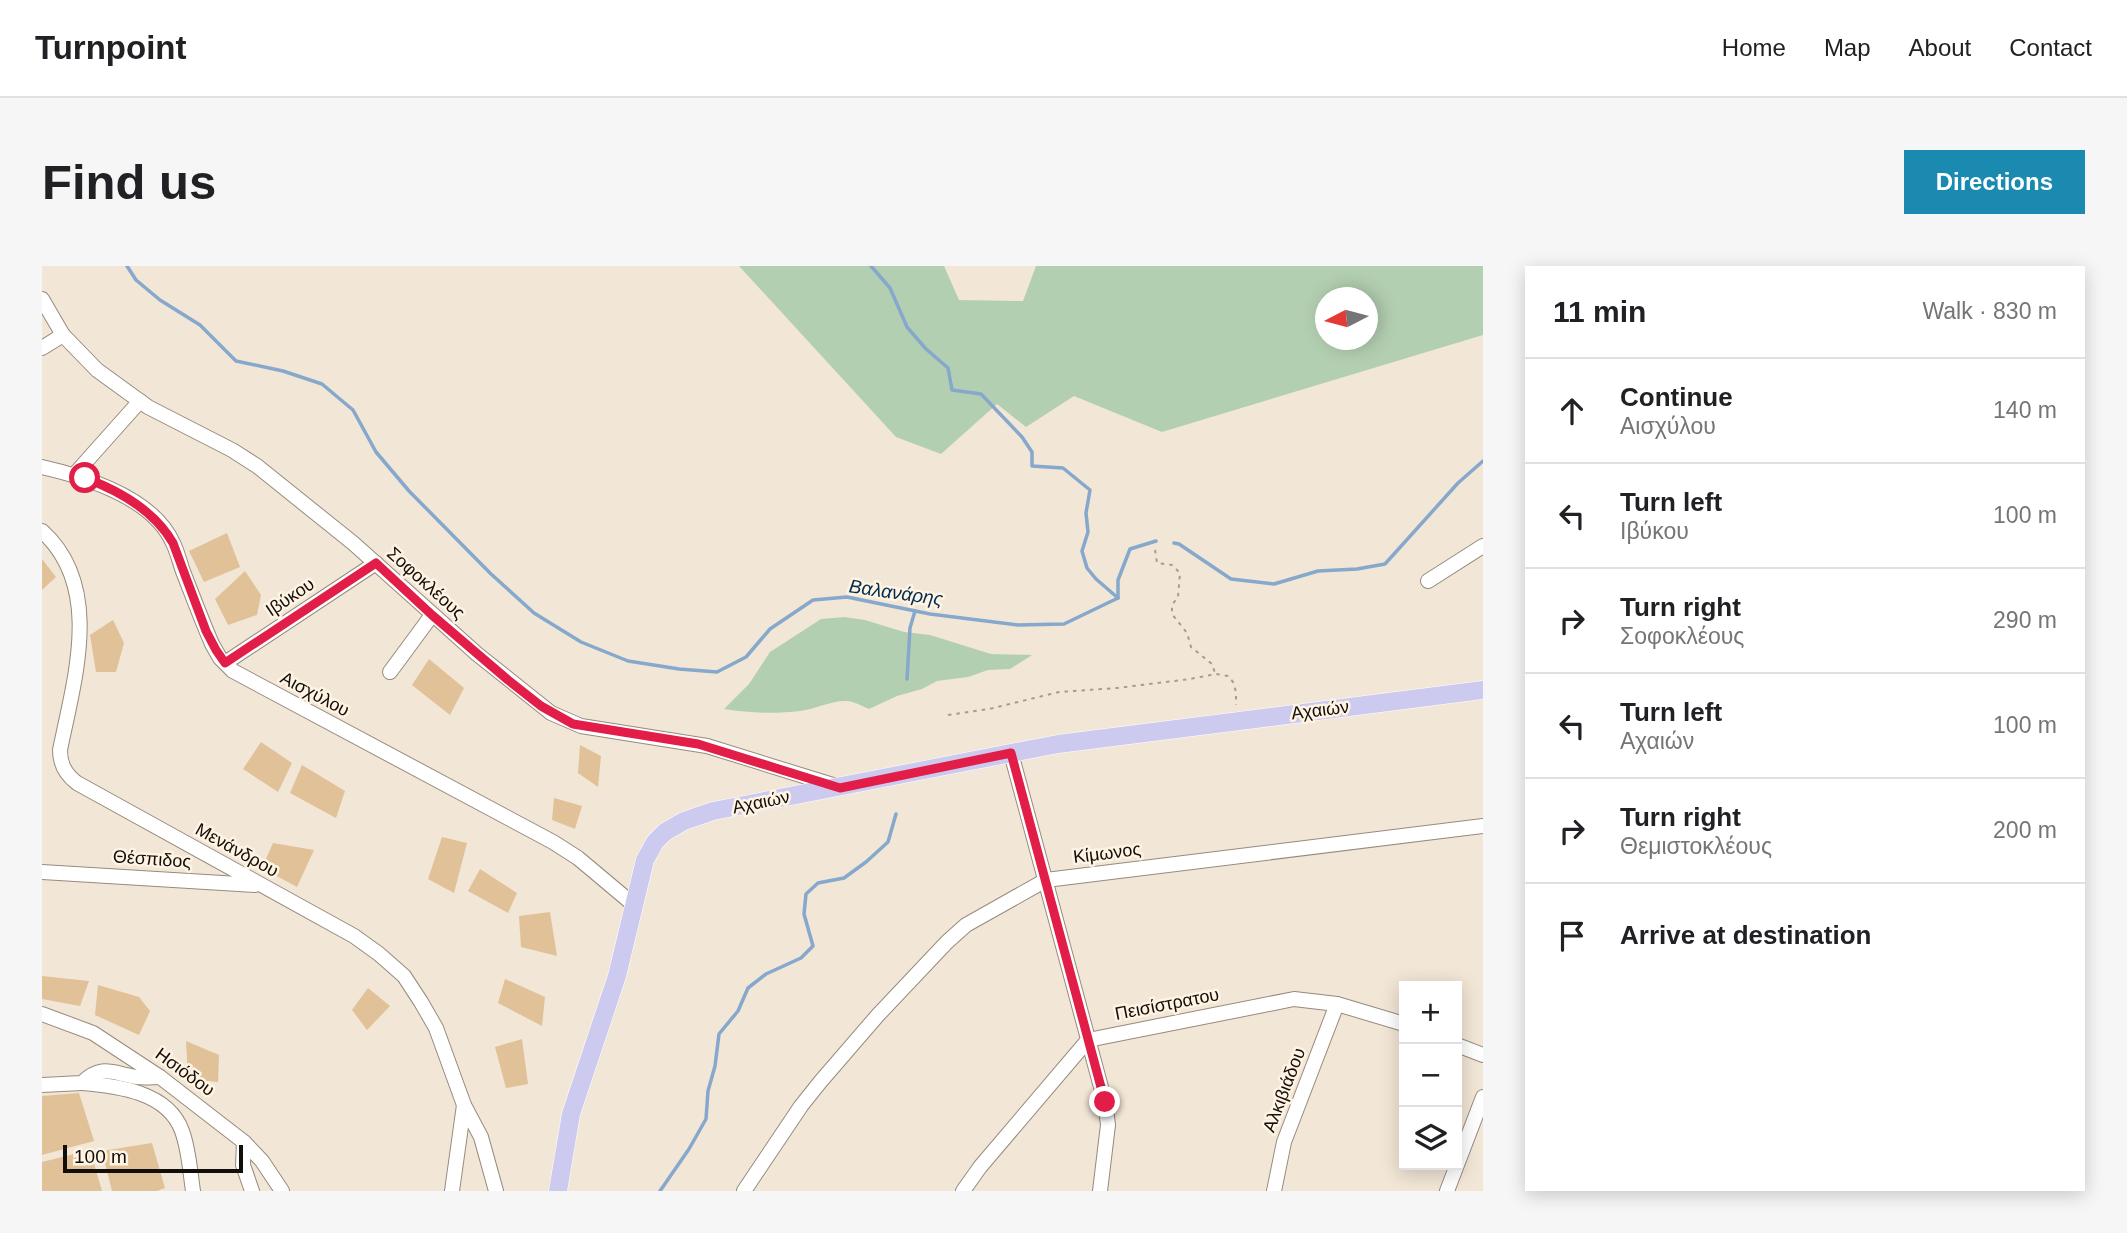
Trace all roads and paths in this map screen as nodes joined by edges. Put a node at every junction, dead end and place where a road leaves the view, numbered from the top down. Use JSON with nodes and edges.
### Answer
{"nodes":[{"id":1,"x":42,"y":299,"type":"edge"},
{"id":2,"x":63,"y":335,"type":"junction"},
{"id":3,"x":42,"y":348,"type":"edge"},
{"id":4,"x":140,"y":401,"type":"junction"},
{"id":5,"x":42,"y":467,"type":"edge"},
{"id":6,"x":74,"y":475,"type":"junction"},
{"id":7,"x":42,"y":531,"type":"edge"},
{"id":8,"x":1483,"y":546,"type":"edge"},
{"id":9,"x":1155,"y":550,"type":"dead end"},
{"id":10,"x":376,"y":563,"type":"junction"},
{"id":11,"x":1428,"y":581,"type":"dead end"},
{"id":12,"x":432,"y":615,"type":"junction"},
{"id":13,"x":225,"y":663,"type":"junction"},
{"id":14,"x":390,"y":672,"type":"dead end"},
{"id":15,"x":1216,"y":674,"type":"junction"},
{"id":16,"x":1483,"y":690,"type":"edge"},
{"id":17,"x":948,"y":715,"type":"dead end"},
{"id":18,"x":1228,"y":722,"type":"junction"},
{"id":19,"x":1011,"y":753,"type":"junction"},
{"id":20,"x":840,"y":788,"type":"junction"},
{"id":21,"x":1483,"y":826,"type":"edge"},
{"id":22,"x":42,"y":872,"type":"edge"},
{"id":23,"x":1046,"y":880,"type":"junction"},
{"id":24,"x":260,"y":885,"type":"junction"},
{"id":25,"x":634,"y":905,"type":"junction"},
{"id":26,"x":1337,"y":1004,"type":"junction"},
{"id":27,"x":42,"y":1014,"type":"edge"},
{"id":28,"x":1399,"y":1023,"type":"edge"},
{"id":29,"x":1088,"y":1040,"type":"junction"},
{"id":30,"x":1462,"y":1047,"type":"edge"},
{"id":31,"x":1483,"y":1055,"type":"edge"},
{"id":32,"x":160,"y":1077,"type":"junction"},
{"id":33,"x":82,"y":1083,"type":"junction"},
{"id":34,"x":42,"y":1085,"type":"edge"},
{"id":35,"x":1483,"y":1097,"type":"edge"},
{"id":36,"x":464,"y":1105,"type":"junction"},
{"id":37,"x":244,"y":1142,"type":"junction"},
{"id":38,"x":193,"y":1191,"type":"edge"},
{"id":39,"x":252,"y":1191,"type":"edge"},
{"id":40,"x":282,"y":1191,"type":"edge"},
{"id":41,"x":452,"y":1191,"type":"edge"},
{"id":42,"x":496,"y":1191,"type":"edge"},
{"id":43,"x":558,"y":1191,"type":"edge"},
{"id":44,"x":744,"y":1191,"type":"edge"},
{"id":45,"x":963,"y":1191,"type":"edge"},
{"id":46,"x":1100,"y":1191,"type":"edge"},
{"id":47,"x":1274,"y":1191,"type":"edge"},
{"id":48,"x":1447,"y":1191,"type":"edge"}],
"edges":[{"from":1,"to":2,"type":"street","name":"Σοφοκλέους"},
{"from":2,"to":3,"type":"street"},
{"from":2,"to":4,"type":"street","name":"Σοφοκλέους"},
{"from":4,"to":6,"type":"street"},
{"from":4,"to":10,"type":"street","name":"Σοφοκλέους"},
{"from":5,"to":6,"type":"street","name":"Αισχύλου"},
{"from":6,"to":13,"type":"street","name":"Αισχύλου"},
{"from":7,"to":24,"type":"street","name":"Μενάνδρου"},
{"from":8,"to":11,"type":"street"},
{"from":9,"to":15,"type":"path"},
{"from":10,"to":12,"type":"street","name":"Σοφοκλέους"},
{"from":10,"to":13,"type":"street","name":"Ιβύκου"},
{"from":12,"to":14,"type":"street"},
{"from":12,"to":20,"type":"street","name":"Σοφοκλέους"},
{"from":13,"to":25,"type":"street","name":"Αισχύλου"},
{"from":15,"to":17,"type":"path"},
{"from":15,"to":18,"type":"path"},
{"from":16,"to":18,"type":"main road","name":"Αχαιών"},
{"from":18,"to":19,"type":"main road","name":"Αχαιών"},
{"from":19,"to":20,"type":"main road","name":"Αχαιών"},
{"from":19,"to":23,"type":"street"},
{"from":20,"to":25,"type":"main road","name":"Αχαιών"},
{"from":21,"to":23,"type":"street","name":"Κίμωνος"},
{"from":22,"to":24,"type":"street","name":"Θέσπιδος"},
{"from":23,"to":29,"type":"street"},
{"from":23,"to":44,"type":"street","name":"Κίμωνος"},
{"from":24,"to":36,"type":"street","name":"Μενάνδρου"},
{"from":25,"to":43,"type":"main road","name":"Αχαιών"},
{"from":26,"to":28,"type":"street","name":"Πεισίστρατου"},
{"from":26,"to":29,"type":"street","name":"Πεισίστρατου"},
{"from":26,"to":47,"type":"street","name":"Αλκιβιάδου"},
{"from":27,"to":32,"type":"street","name":"Ησιόδου"},
{"from":29,"to":45,"type":"street"},
{"from":29,"to":46,"type":"street"},
{"from":30,"to":31,"type":"street"},
{"from":32,"to":33,"type":"street"},
{"from":32,"to":37,"type":"street","name":"Ησιόδου"},
{"from":33,"to":34,"type":"street"},
{"from":33,"to":38,"type":"street"},
{"from":35,"to":48,"type":"street"},
{"from":36,"to":41,"type":"street"},
{"from":36,"to":42,"type":"street","name":"Μενάνδρου"},
{"from":37,"to":39,"type":"street"},
{"from":37,"to":40,"type":"street","name":"Ησιόδου"}]}
